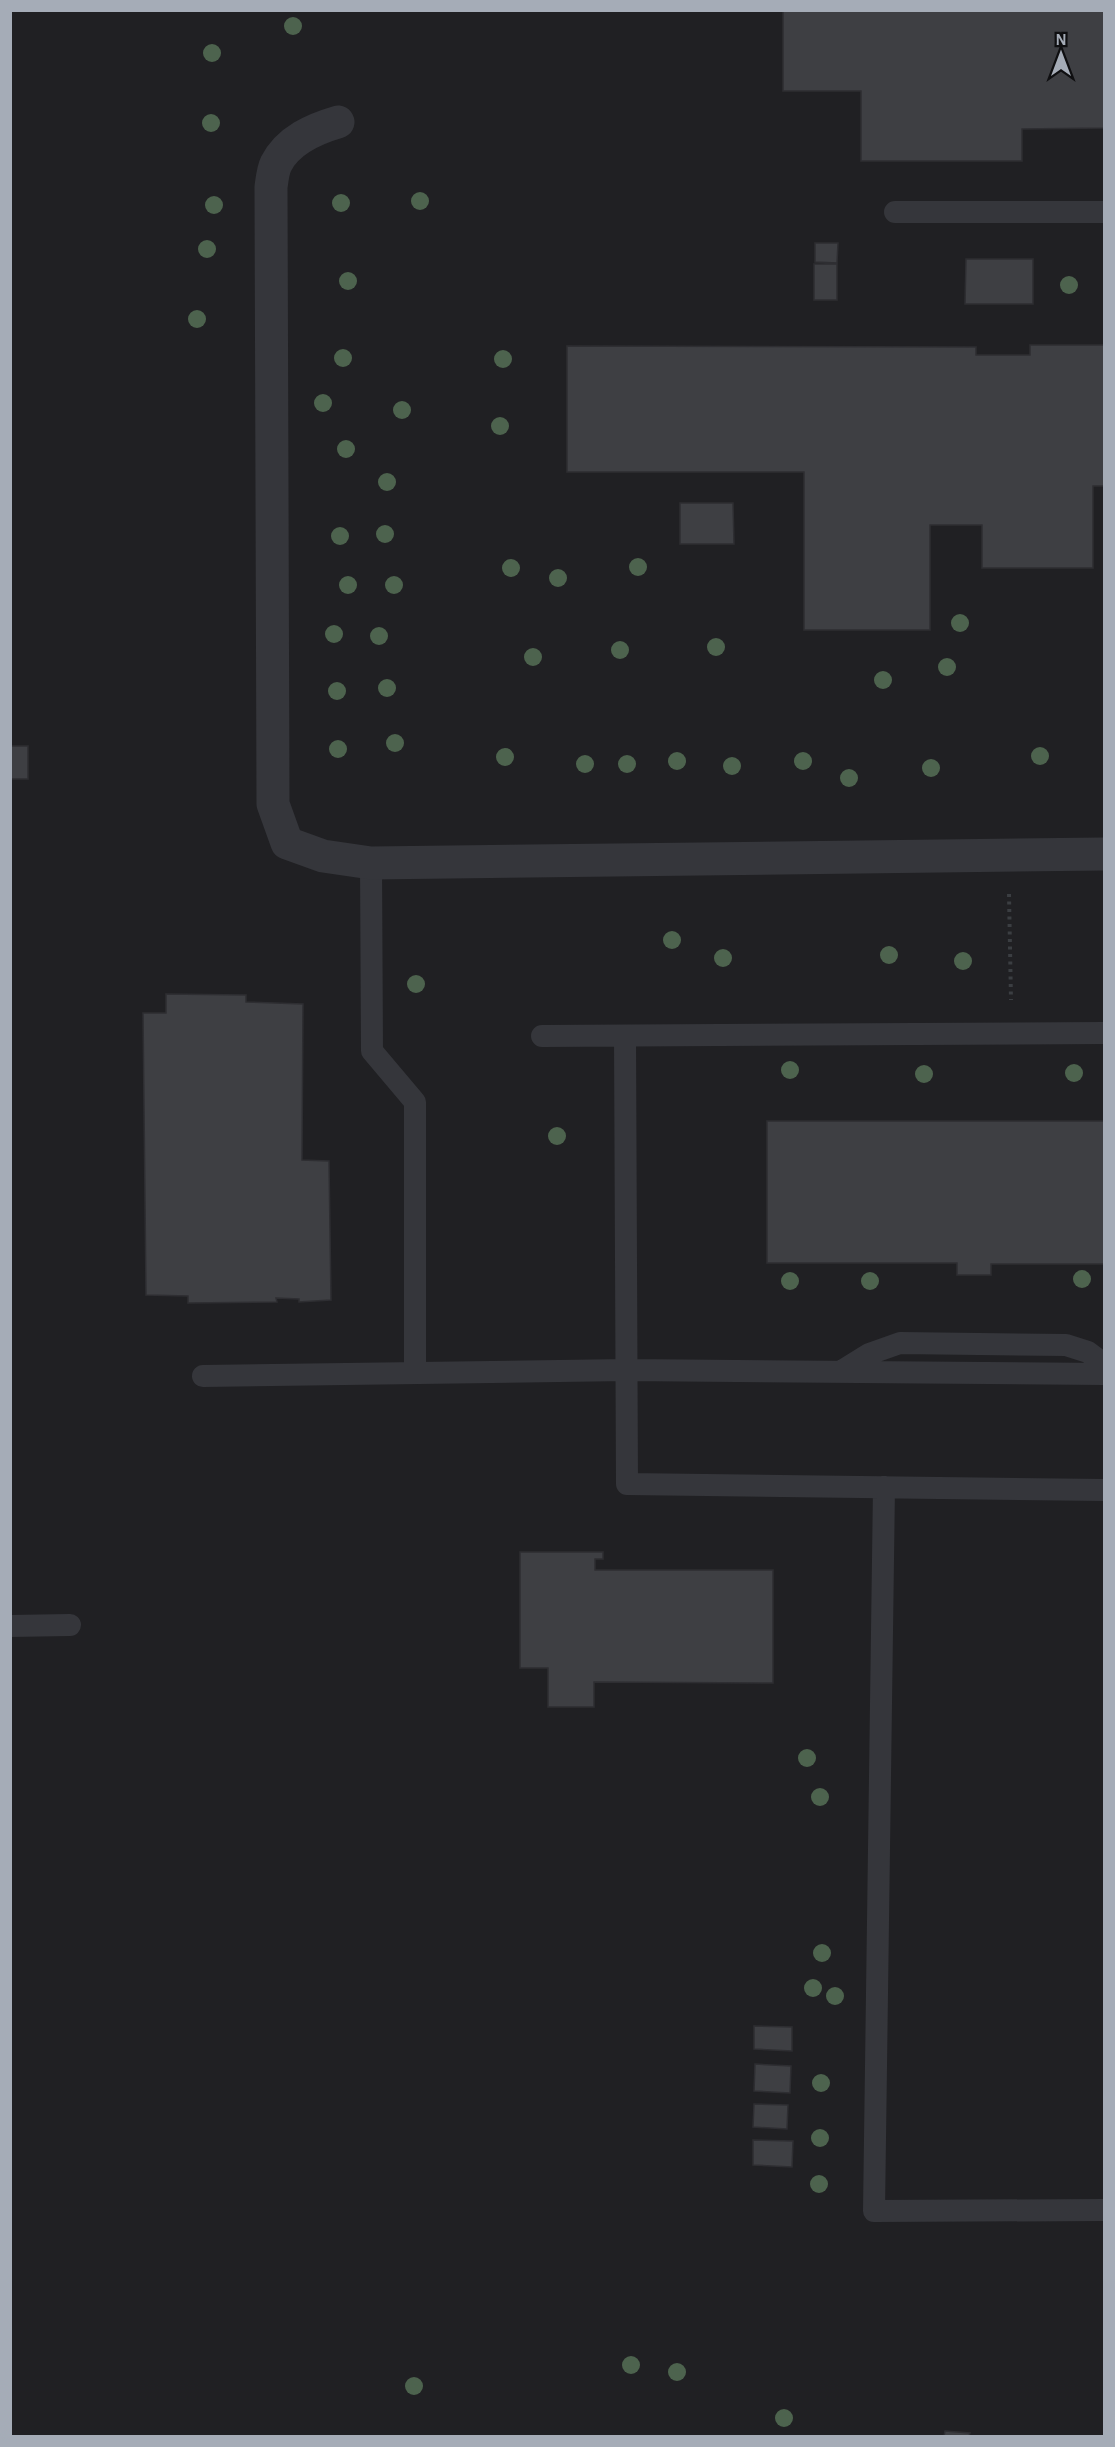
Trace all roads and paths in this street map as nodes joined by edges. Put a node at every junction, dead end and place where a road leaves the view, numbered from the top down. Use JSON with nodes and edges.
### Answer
{"nodes":[{"id":1,"x":338,"y":122,"type":"dead end"},
{"id":2,"x":896,"y":212,"type":"dead end"},
{"id":3,"x":1104,"y":212,"type":"edge"},
{"id":4,"x":1009,"y":854,"type":"junction"},
{"id":5,"x":1104,"y":854,"type":"edge"},
{"id":6,"x":371,"y":863,"type":"junction"},
{"id":7,"x":1011,"y":1033,"type":"junction"},
{"id":8,"x":1104,"y":1033,"type":"edge"},
{"id":9,"x":543,"y":1036,"type":"dead end"},
{"id":10,"x":625,"y":1036,"type":"junction"},
{"id":11,"x":1104,"y":1365,"type":"edge"},
{"id":12,"x":627,"y":1370,"type":"junction"},
{"id":13,"x":840,"y":1372,"type":"junction"},
{"id":14,"x":415,"y":1373,"type":"junction"},
{"id":15,"x":1104,"y":1374,"type":"edge"},
{"id":16,"x":203,"y":1376,"type":"dead end"},
{"id":17,"x":884,"y":1487,"type":"junction"},
{"id":18,"x":1104,"y":1490,"type":"edge"},
{"id":19,"x":70,"y":1625,"type":"dead end"},
{"id":20,"x":10,"y":1626,"type":"edge"},
{"id":21,"x":1104,"y":2210,"type":"edge"}],
"edges":[{"from":1,"to":6,"type":"street"},
{"from":2,"to":3,"type":"lane"},
{"from":4,"to":5,"type":"street"},
{"from":4,"to":6,"type":"street"},
{"from":4,"to":7,"type":"path"},
{"from":6,"to":14,"type":"lane"},
{"from":7,"to":8,"type":"lane"},
{"from":7,"to":10,"type":"lane"},
{"from":9,"to":10,"type":"lane"},
{"from":10,"to":12,"type":"lane"},
{"from":11,"to":13,"type":"lane"},
{"from":12,"to":13,"type":"lane"},
{"from":12,"to":14,"type":"lane"},
{"from":12,"to":17,"type":"lane"},
{"from":13,"to":15,"type":"lane"},
{"from":14,"to":16,"type":"lane"},
{"from":17,"to":18,"type":"lane"},
{"from":17,"to":21,"type":"lane"},
{"from":19,"to":20,"type":"lane"}]}
